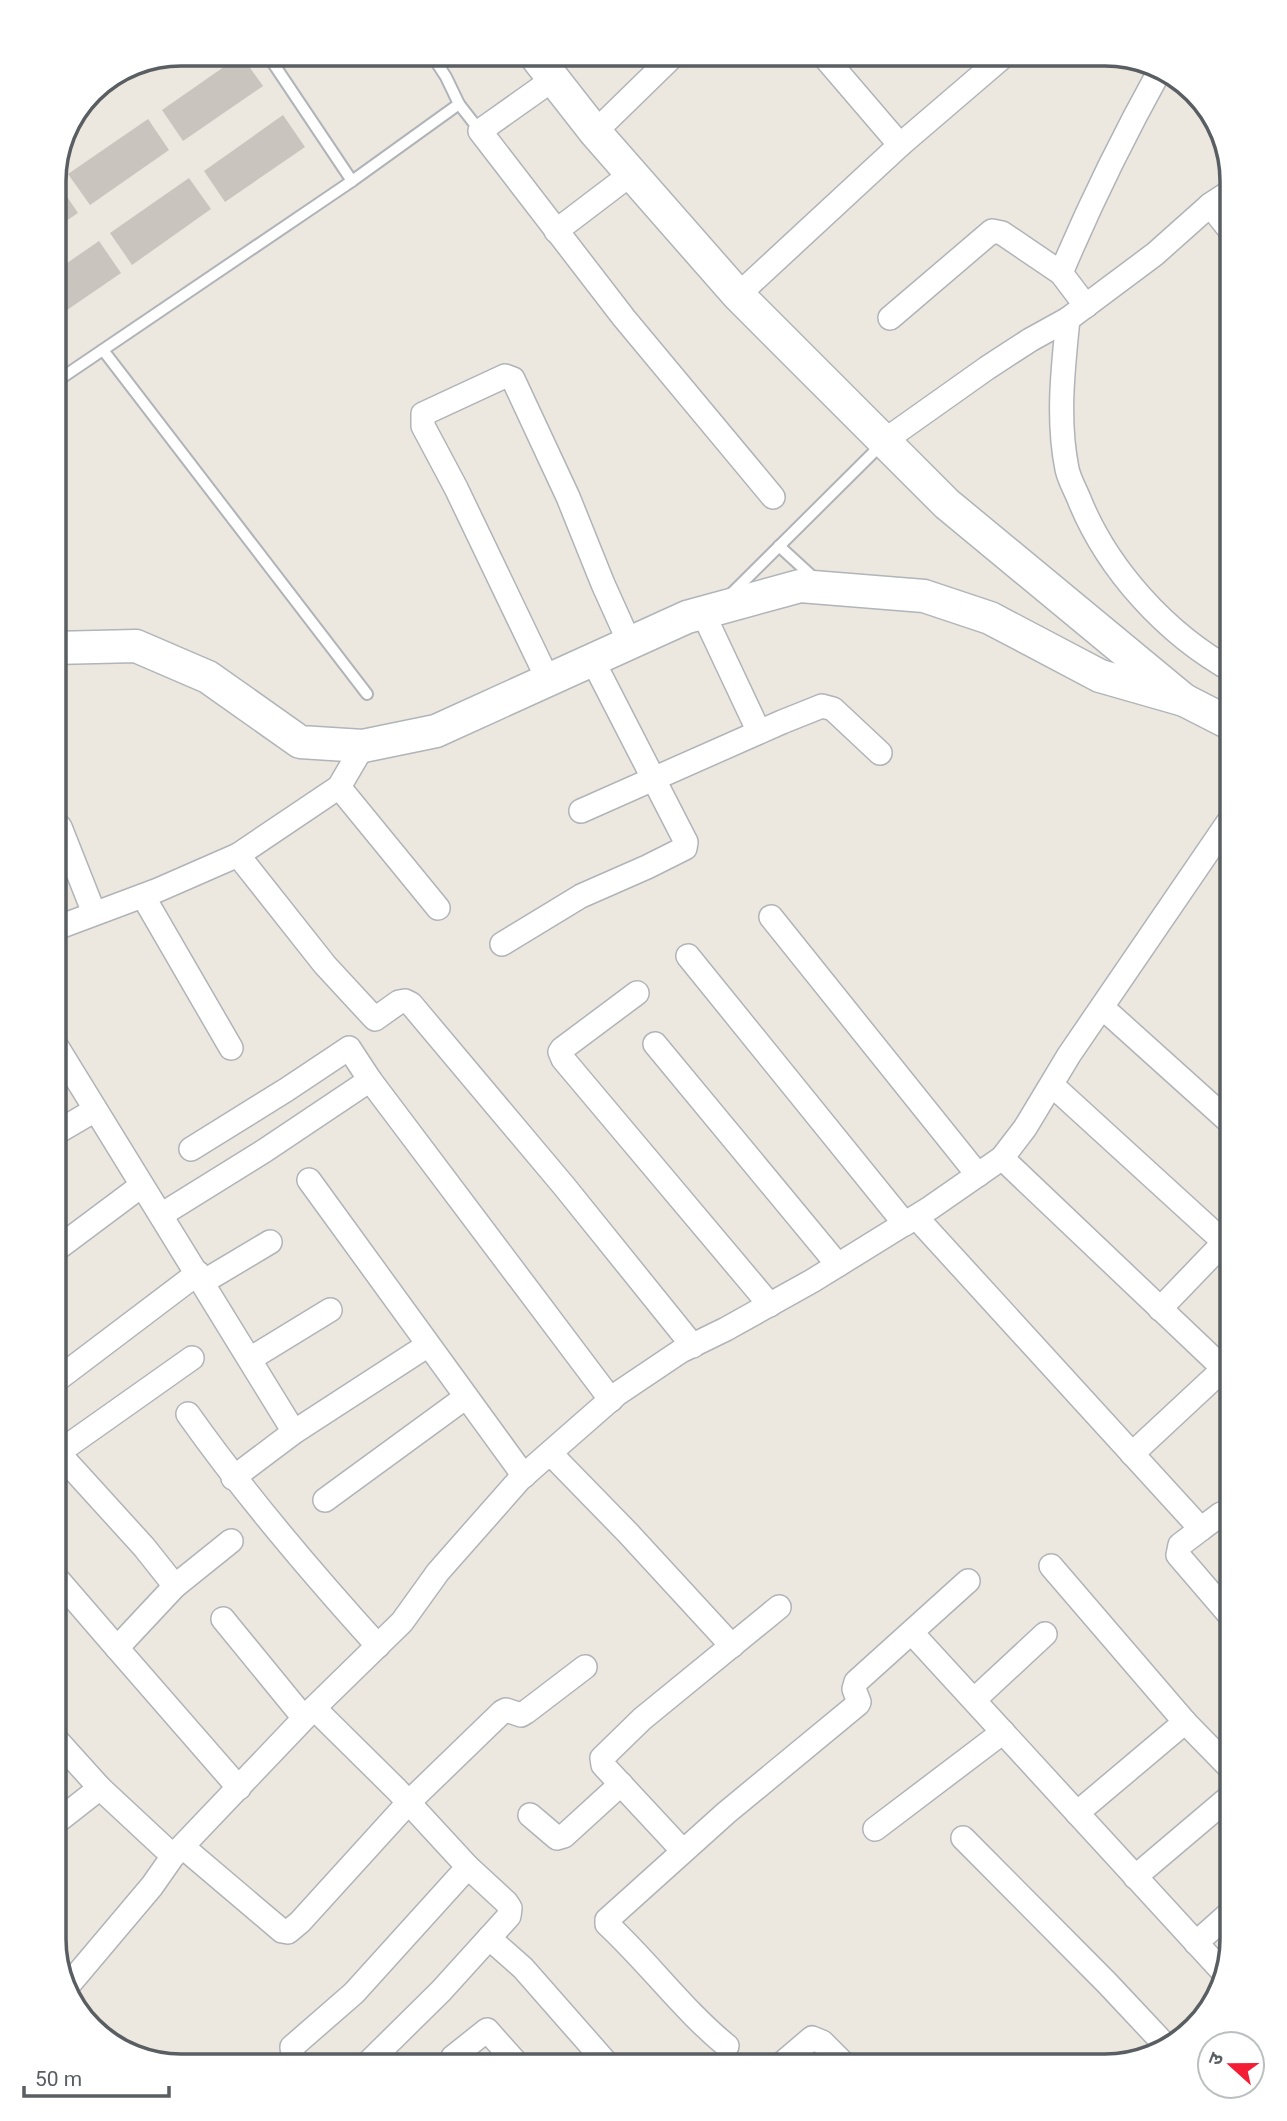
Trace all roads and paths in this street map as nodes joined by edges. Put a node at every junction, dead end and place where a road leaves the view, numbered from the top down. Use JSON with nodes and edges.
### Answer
{"nodes":[{"id":1,"x":275,"y":66,"type":"edge"},
{"id":2,"x":439,"y":66,"type":"edge"},
{"id":3,"x":543,"y":66,"type":"edge"},
{"id":4,"x":662,"y":67,"type":"edge"},
{"id":5,"x":833,"y":67,"type":"edge"},
{"id":6,"x":990,"y":67,"type":"edge"},
{"id":7,"x":1156,"y":78,"type":"edge"},
{"id":8,"x":552,"y":80,"type":"junction"},
{"id":9,"x":458,"y":104,"type":"junction"},
{"id":10,"x":480,"y":131,"type":"junction"},
{"id":11,"x":595,"y":132,"type":"junction"},
{"id":12,"x":900,"y":145,"type":"junction"},
{"id":13,"x":631,"y":174,"type":"junction"},
{"id":14,"x":352,"y":181,"type":"junction"},
{"id":15,"x":1220,"y":198,"type":"edge"},
{"id":16,"x":1210,"y":205,"type":"junction"},
{"id":17,"x":1220,"y":218,"type":"edge"},
{"id":18,"x":556,"y":231,"type":"junction"},
{"id":19,"x":1060,"y":273,"type":"junction"},
{"id":20,"x":738,"y":295,"type":"junction"},
{"id":21,"x":1077,"y":312,"type":"junction"},
{"id":22,"x":890,"y":318,"type":"dead end"},
{"id":23,"x":103,"y":350,"type":"junction"},
{"id":24,"x":67,"y":374,"type":"edge"},
{"id":25,"x":884,"y":441,"type":"junction"},
{"id":26,"x":773,"y":497,"type":"dead end"},
{"id":27,"x":779,"y":546,"type":"junction"},
{"id":28,"x":825,"y":588,"type":"junction"},
{"id":29,"x":710,"y":611,"type":"junction"},
{"id":30,"x":630,"y":644,"type":"junction"},
{"id":31,"x":67,"y":648,"type":"edge"},
{"id":32,"x":593,"y":661,"type":"junction"},
{"id":33,"x":1220,"y":663,"type":"edge"},
{"id":34,"x":549,"y":682,"type":"junction"},
{"id":35,"x":367,"y":694,"type":"dead end"},
{"id":36,"x":1184,"y":700,"type":"junction"},
{"id":37,"x":1220,"y":718,"type":"edge"},
{"id":38,"x":759,"y":732,"type":"junction"},
{"id":39,"x":363,"y":746,"type":"junction"},
{"id":40,"x":880,"y":753,"type":"dead end"},
{"id":41,"x":652,"y":778,"type":"junction"},
{"id":42,"x":339,"y":787,"type":"junction"},
{"id":43,"x":581,"y":811,"type":"dead end"},
{"id":44,"x":1220,"y":834,"type":"edge"},
{"id":45,"x":67,"y":844,"type":"edge"},
{"id":46,"x":238,"y":855,"type":"junction"},
{"id":47,"x":143,"y":896,"type":"junction"},
{"id":48,"x":438,"y":908,"type":"dead end"},
{"id":49,"x":94,"y":913,"type":"junction"},
{"id":50,"x":771,"y":917,"type":"dead end"},
{"id":51,"x":67,"y":924,"type":"edge"},
{"id":52,"x":502,"y":944,"type":"dead end"},
{"id":53,"x":688,"y":956,"type":"dead end"},
{"id":54,"x":637,"y":993,"type":"dead end"},
{"id":55,"x":1103,"y":1007,"type":"junction"},
{"id":56,"x":375,"y":1019,"type":"junction"},
{"id":57,"x":655,"y":1044,"type":"dead end"},
{"id":58,"x":231,"y":1048,"type":"dead end"},
{"id":59,"x":349,"y":1048,"type":"junction"},
{"id":60,"x":66,"y":1063,"type":"edge"},
{"id":61,"x":370,"y":1080,"type":"junction"},
{"id":62,"x":1052,"y":1085,"type":"junction"},
{"id":63,"x":95,"y":1110,"type":"junction"},
{"id":64,"x":1220,"y":1113,"type":"edge"},
{"id":65,"x":66,"y":1127,"type":"edge"},
{"id":66,"x":191,"y":1149,"type":"dead end"},
{"id":67,"x":1002,"y":1158,"type":"junction"},
{"id":68,"x":978,"y":1175,"type":"junction"},
{"id":69,"x":309,"y":1180,"type":"dead end"},
{"id":70,"x":141,"y":1185,"type":"junction"},
{"id":71,"x":161,"y":1215,"type":"junction"},
{"id":72,"x":910,"y":1220,"type":"junction"},
{"id":73,"x":1220,"y":1231,"type":"edge"},
{"id":74,"x":66,"y":1242,"type":"edge"},
{"id":75,"x":270,"y":1242,"type":"dead end"},
{"id":76,"x":1220,"y":1246,"type":"edge"},
{"id":77,"x":838,"y":1265,"type":"junction"},
{"id":78,"x":200,"y":1277,"type":"junction"},
{"id":79,"x":770,"y":1305,"type":"junction"},
{"id":80,"x":1160,"y":1309,"type":"junction"},
{"id":81,"x":330,"y":1310,"type":"dead end"},
{"id":82,"x":428,"y":1345,"type":"junction"},
{"id":83,"x":693,"y":1346,"type":"junction"},
{"id":84,"x":1220,"y":1356,"type":"edge"},
{"id":85,"x":192,"y":1358,"type":"dead end"},
{"id":86,"x":250,"y":1359,"type":"junction"},
{"id":87,"x":66,"y":1373,"type":"edge"},
{"id":88,"x":1220,"y":1373,"type":"edge"},
{"id":89,"x":466,"y":1397,"type":"junction"},
{"id":90,"x":611,"y":1400,"type":"junction"},
{"id":91,"x":188,"y":1414,"type":"dead end"},
{"id":92,"x":295,"y":1432,"type":"junction"},
{"id":93,"x":66,"y":1443,"type":"edge"},
{"id":94,"x":550,"y":1453,"type":"junction"},
{"id":95,"x":1132,"y":1454,"type":"junction"},
{"id":96,"x":66,"y":1461,"type":"edge"},
{"id":97,"x":524,"y":1476,"type":"junction"},
{"id":98,"x":233,"y":1478,"type":"junction"},
{"id":99,"x":325,"y":1500,"type":"dead end"},
{"id":100,"x":1220,"y":1515,"type":"edge"},
{"id":101,"x":1201,"y":1529,"type":"junction"},
{"id":102,"x":231,"y":1541,"type":"dead end"},
{"id":103,"x":1051,"y":1566,"type":"dead end"},
{"id":104,"x":968,"y":1581,"type":"dead end"},
{"id":105,"x":175,"y":1587,"type":"junction"},
{"id":106,"x":66,"y":1589,"type":"edge"},
{"id":107,"x":1220,"y":1604,"type":"edge"},
{"id":108,"x":779,"y":1607,"type":"dead end"},
{"id":109,"x":222,"y":1619,"type":"dead end"},
{"id":110,"x":912,"y":1633,"type":"junction"},
{"id":111,"x":1045,"y":1634,"type":"dead end"},
{"id":112,"x":378,"y":1646,"type":"junction"},
{"id":113,"x":732,"y":1646,"type":"junction"},
{"id":114,"x":117,"y":1647,"type":"junction"},
{"id":115,"x":585,"y":1667,"type":"dead end"},
{"id":116,"x":974,"y":1700,"type":"junction"},
{"id":117,"x":309,"y":1713,"type":"junction"},
{"id":118,"x":1185,"y":1722,"type":"junction"},
{"id":119,"x":1003,"y":1732,"type":"junction"},
{"id":120,"x":66,"y":1750,"type":"edge"},
{"id":121,"x":1220,"y":1758,"type":"edge"},
{"id":122,"x":621,"y":1784,"type":"junction"},
{"id":123,"x":100,"y":1788,"type":"junction"},
{"id":124,"x":239,"y":1788,"type":"junction"},
{"id":125,"x":409,"y":1802,"type":"junction"},
{"id":126,"x":1220,"y":1805,"type":"edge"},
{"id":127,"x":1077,"y":1813,"type":"junction"},
{"id":128,"x":66,"y":1815,"type":"edge"},
{"id":129,"x":530,"y":1815,"type":"dead end"},
{"id":130,"x":875,"y":1829,"type":"dead end"},
{"id":131,"x":963,"y":1838,"type":"dead end"},
{"id":132,"x":178,"y":1851,"type":"junction"},
{"id":133,"x":683,"y":1852,"type":"junction"},
{"id":134,"x":468,"y":1867,"type":"junction"},
{"id":135,"x":1135,"y":1877,"type":"junction"},
{"id":136,"x":1220,"y":1922,"type":"edge"},
{"id":137,"x":489,"y":1938,"type":"junction"},
{"id":138,"x":1196,"y":1943,"type":"junction"},
{"id":139,"x":1218,"y":1966,"type":"edge"},
{"id":140,"x":74,"y":1979,"type":"edge"},
{"id":141,"x":1161,"y":2040,"type":"edge"},
{"id":142,"x":727,"y":2046,"type":"dead end"},
{"id":143,"x":293,"y":2054,"type":"edge"},
{"id":144,"x":378,"y":2054,"type":"edge"},
{"id":145,"x":457,"y":2054,"type":"edge"},
{"id":146,"x":508,"y":2054,"type":"edge"},
{"id":147,"x":599,"y":2054,"type":"edge"},
{"id":148,"x":793,"y":2054,"type":"edge"},
{"id":149,"x":834,"y":2054,"type":"edge"}],
"edges":[{"from":1,"to":14,"type":"lane"},
{"from":2,"to":9,"type":"lane"},
{"from":3,"to":8,"type":"street"},
{"from":4,"to":11,"type":"street"},
{"from":5,"to":12,"type":"street"},
{"from":6,"to":12,"type":"street"},
{"from":7,"to":19,"type":"street"},
{"from":8,"to":10,"type":"street"},
{"from":8,"to":11,"type":"street"},
{"from":9,"to":10,"type":"lane"},
{"from":9,"to":14,"type":"lane"},
{"from":10,"to":18,"type":"street"},
{"from":11,"to":13,"type":"street"},
{"from":12,"to":20,"type":"street"},
{"from":13,"to":18,"type":"street"},
{"from":13,"to":20,"type":"street"},
{"from":14,"to":23,"type":"lane"},
{"from":15,"to":16,"type":"street"},
{"from":16,"to":17,"type":"street"},
{"from":16,"to":21,"type":"street"},
{"from":18,"to":26,"type":"street"},
{"from":19,"to":21,"type":"street"},
{"from":19,"to":22,"type":"street"},
{"from":20,"to":25,"type":"street"},
{"from":21,"to":25,"type":"street"},
{"from":21,"to":33,"type":"street"},
{"from":23,"to":24,"type":"lane"},
{"from":23,"to":35,"type":"lane"},
{"from":25,"to":27,"type":"lane"},
{"from":25,"to":36,"type":"street"},
{"from":27,"to":28,"type":"lane"},
{"from":27,"to":29,"type":"lane"},
{"from":28,"to":29,"type":"street"},
{"from":28,"to":36,"type":"street"},
{"from":29,"to":30,"type":"street"},
{"from":29,"to":38,"type":"street"},
{"from":30,"to":32,"type":"street"},
{"from":30,"to":34,"type":"street"},
{"from":31,"to":39,"type":"street"},
{"from":32,"to":34,"type":"street"},
{"from":32,"to":41,"type":"street"},
{"from":34,"to":39,"type":"street"},
{"from":36,"to":37,"type":"street"},
{"from":38,"to":40,"type":"street"},
{"from":38,"to":41,"type":"street"},
{"from":39,"to":42,"type":"street"},
{"from":41,"to":43,"type":"street"},
{"from":41,"to":52,"type":"street"},
{"from":42,"to":46,"type":"street"},
{"from":42,"to":48,"type":"street"},
{"from":44,"to":55,"type":"street"},
{"from":45,"to":49,"type":"street"},
{"from":46,"to":47,"type":"street"},
{"from":46,"to":56,"type":"street"},
{"from":47,"to":49,"type":"street"},
{"from":47,"to":58,"type":"street"},
{"from":49,"to":51,"type":"street"},
{"from":50,"to":68,"type":"street"},
{"from":53,"to":72,"type":"street"},
{"from":54,"to":79,"type":"street"},
{"from":55,"to":62,"type":"street"},
{"from":55,"to":64,"type":"street"},
{"from":56,"to":59,"type":"street"},
{"from":56,"to":83,"type":"street"},
{"from":57,"to":77,"type":"street"},
{"from":59,"to":61,"type":"street"},
{"from":59,"to":66,"type":"street"},
{"from":60,"to":63,"type":"street"},
{"from":61,"to":71,"type":"street"},
{"from":61,"to":90,"type":"street"},
{"from":62,"to":67,"type":"street"},
{"from":62,"to":73,"type":"street"},
{"from":63,"to":65,"type":"street"},
{"from":63,"to":70,"type":"street"},
{"from":67,"to":68,"type":"street"},
{"from":67,"to":80,"type":"street"},
{"from":68,"to":72,"type":"street"},
{"from":69,"to":82,"type":"street"},
{"from":70,"to":71,"type":"street"},
{"from":70,"to":74,"type":"street"},
{"from":71,"to":78,"type":"street"},
{"from":72,"to":77,"type":"street"},
{"from":72,"to":95,"type":"street"},
{"from":75,"to":78,"type":"street"},
{"from":76,"to":80,"type":"street"},
{"from":77,"to":79,"type":"street"},
{"from":78,"to":86,"type":"street"},
{"from":78,"to":87,"type":"street"},
{"from":79,"to":83,"type":"street"},
{"from":80,"to":84,"type":"street"},
{"from":81,"to":86,"type":"street"},
{"from":82,"to":89,"type":"street"},
{"from":82,"to":92,"type":"street"},
{"from":83,"to":90,"type":"street"},
{"from":85,"to":93,"type":"street"},
{"from":86,"to":92,"type":"street"},
{"from":88,"to":95,"type":"street"},
{"from":89,"to":97,"type":"street"},
{"from":89,"to":99,"type":"street"},
{"from":90,"to":94,"type":"street"},
{"from":91,"to":98,"type":"street"},
{"from":92,"to":98,"type":"street"},
{"from":94,"to":97,"type":"street"},
{"from":94,"to":113,"type":"street"},
{"from":95,"to":101,"type":"street"},
{"from":96,"to":105,"type":"street"},
{"from":97,"to":112,"type":"street"},
{"from":98,"to":112,"type":"street"},
{"from":100,"to":101,"type":"street"},
{"from":101,"to":107,"type":"street"},
{"from":102,"to":105,"type":"street"},
{"from":103,"to":118,"type":"street"},
{"from":104,"to":110,"type":"street"},
{"from":105,"to":114,"type":"street"},
{"from":106,"to":114,"type":"street"},
{"from":108,"to":113,"type":"street"},
{"from":109,"to":117,"type":"street"},
{"from":110,"to":116,"type":"street"},
{"from":110,"to":133,"type":"street"},
{"from":111,"to":116,"type":"street"},
{"from":112,"to":117,"type":"street"},
{"from":113,"to":122,"type":"street"},
{"from":114,"to":124,"type":"street"},
{"from":115,"to":125,"type":"street"},
{"from":116,"to":119,"type":"street"},
{"from":117,"to":124,"type":"street"},
{"from":117,"to":125,"type":"street"},
{"from":118,"to":121,"type":"street"},
{"from":118,"to":127,"type":"street"},
{"from":119,"to":127,"type":"street"},
{"from":119,"to":130,"type":"street"},
{"from":120,"to":123,"type":"street"},
{"from":122,"to":129,"type":"street"},
{"from":122,"to":133,"type":"street"},
{"from":123,"to":128,"type":"street"},
{"from":123,"to":132,"type":"street"},
{"from":124,"to":132,"type":"street"},
{"from":125,"to":132,"type":"street"},
{"from":125,"to":134,"type":"street"},
{"from":126,"to":135,"type":"street"},
{"from":127,"to":135,"type":"street"},
{"from":131,"to":141,"type":"street"},
{"from":132,"to":140,"type":"street"},
{"from":133,"to":142,"type":"street"},
{"from":134,"to":137,"type":"street"},
{"from":134,"to":143,"type":"street"},
{"from":135,"to":138,"type":"street"},
{"from":136,"to":138,"type":"street"},
{"from":137,"to":144,"type":"street"},
{"from":137,"to":147,"type":"street"},
{"from":138,"to":139,"type":"street"},
{"from":145,"to":146,"type":"street"},
{"from":148,"to":149,"type":"street"}]}
